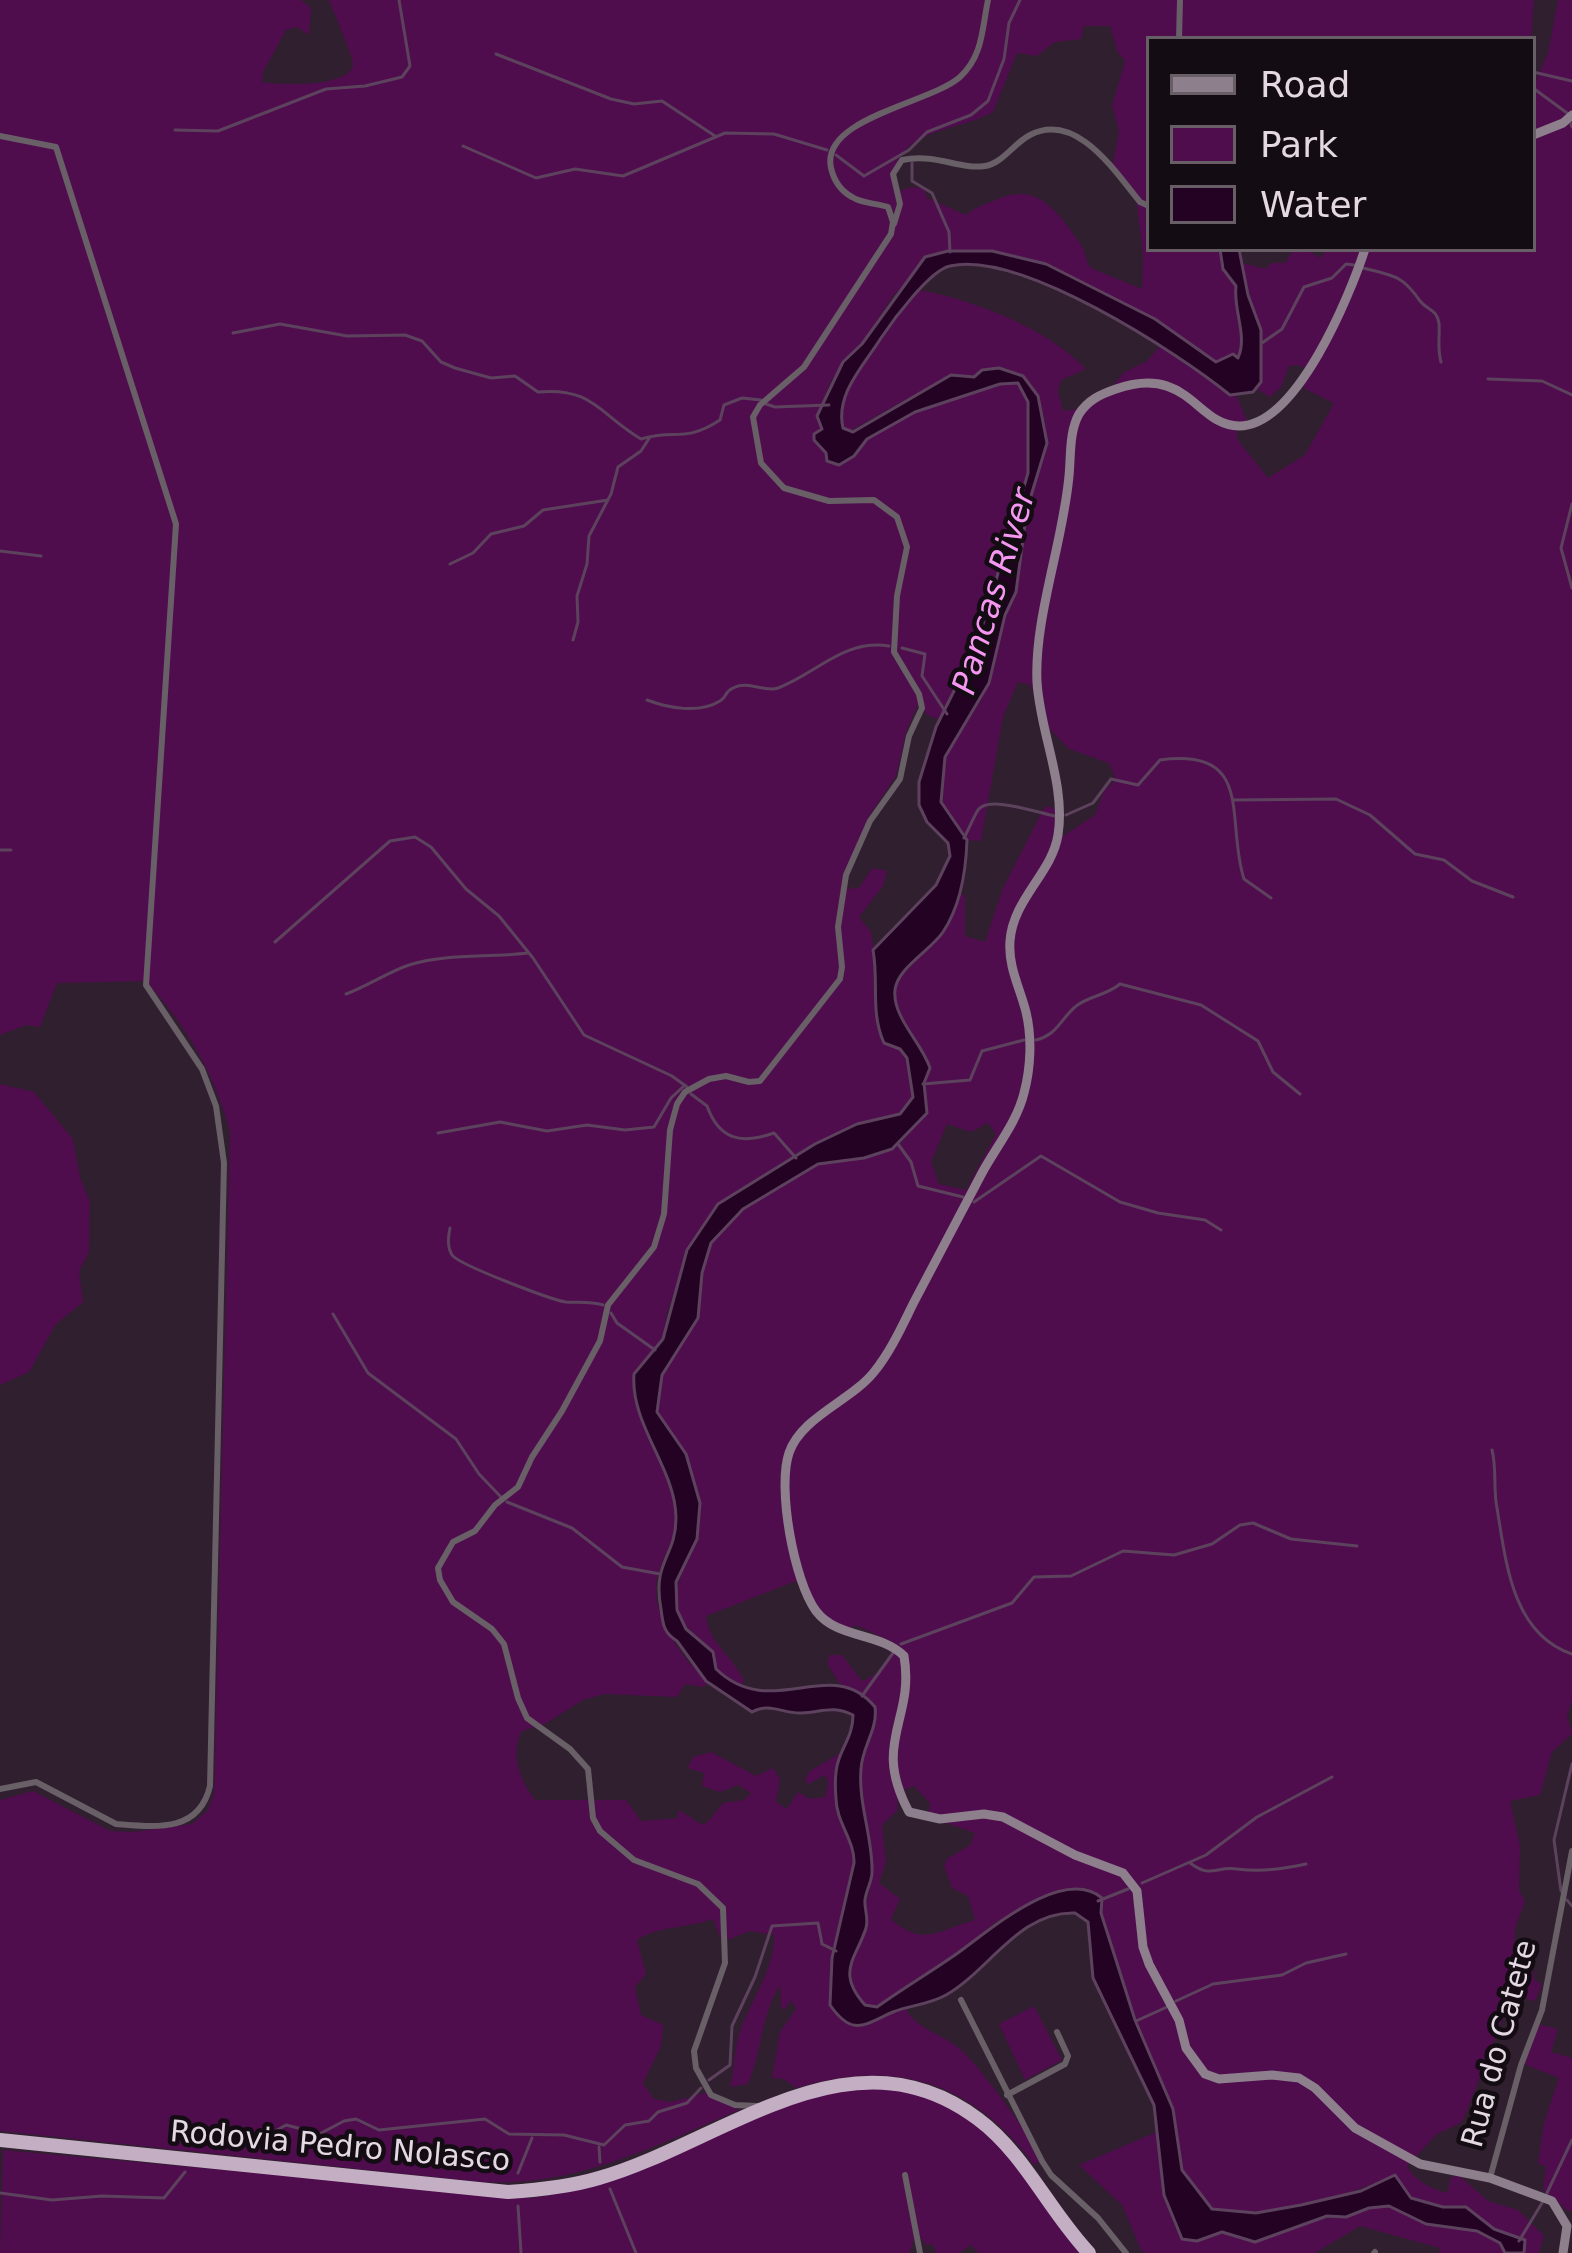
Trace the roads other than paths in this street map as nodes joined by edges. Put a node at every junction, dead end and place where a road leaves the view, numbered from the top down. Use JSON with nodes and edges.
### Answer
{"nodes":[{"id":1,"x":988,"y":0,"type":"edge"},
{"id":2,"x":1180,"y":0,"type":"edge"},
{"id":3,"x":1179,"y":36,"type":"edge"},
{"id":4,"x":1572,"y":115,"type":"edge"},
{"id":5,"x":1536,"y":134,"type":"edge"},
{"id":6,"x":0,"y":136,"type":"edge"},
{"id":7,"x":1146,"y":205,"type":"edge"},
{"id":8,"x":893,"y":227,"type":"junction"},
{"id":9,"x":1364,"y":252,"type":"edge"},
{"id":10,"x":0,"y":1789,"type":"edge"},
{"id":11,"x":1572,"y":1851,"type":"edge"},
{"id":12,"x":961,"y":2000,"type":"dead end"},
{"id":13,"x":1057,"y":2032,"type":"dead end"},
{"id":14,"x":1007,"y":2095,"type":"junction"},
{"id":15,"x":767,"y":2107,"type":"junction"},
{"id":16,"x":0,"y":2140,"type":"edge"},
{"id":17,"x":905,"y":2175,"type":"dead end"},
{"id":18,"x":1490,"y":2178,"type":"junction"},
{"id":19,"x":1567,"y":2244,"type":"edge"},
{"id":20,"x":920,"y":2253,"type":"edge"},
{"id":21,"x":1089,"y":2253,"type":"edge"},
{"id":22,"x":1126,"y":2253,"type":"edge"}],
"edges":[{"from":1,"to":8,"type":"street"},
{"from":2,"to":3,"type":"street"},
{"from":4,"to":5,"type":"street"},
{"from":6,"to":10,"type":"street"},
{"from":7,"to":8,"type":"street"},
{"from":8,"to":15,"type":"street"},
{"from":9,"to":18,"type":"street"},
{"from":11,"to":18,"type":"street","name":"Rua do Catete"},
{"from":12,"to":14,"type":"street"},
{"from":13,"to":14,"type":"street"},
{"from":14,"to":22,"type":"street"},
{"from":15,"to":16,"type":"highway","name":"Rodovia Pedro Nolasco"},
{"from":15,"to":21,"type":"highway","name":"Rodovia Pedro Nolasco"},
{"from":17,"to":20,"type":"street"},
{"from":18,"to":19,"type":"street"}]}
